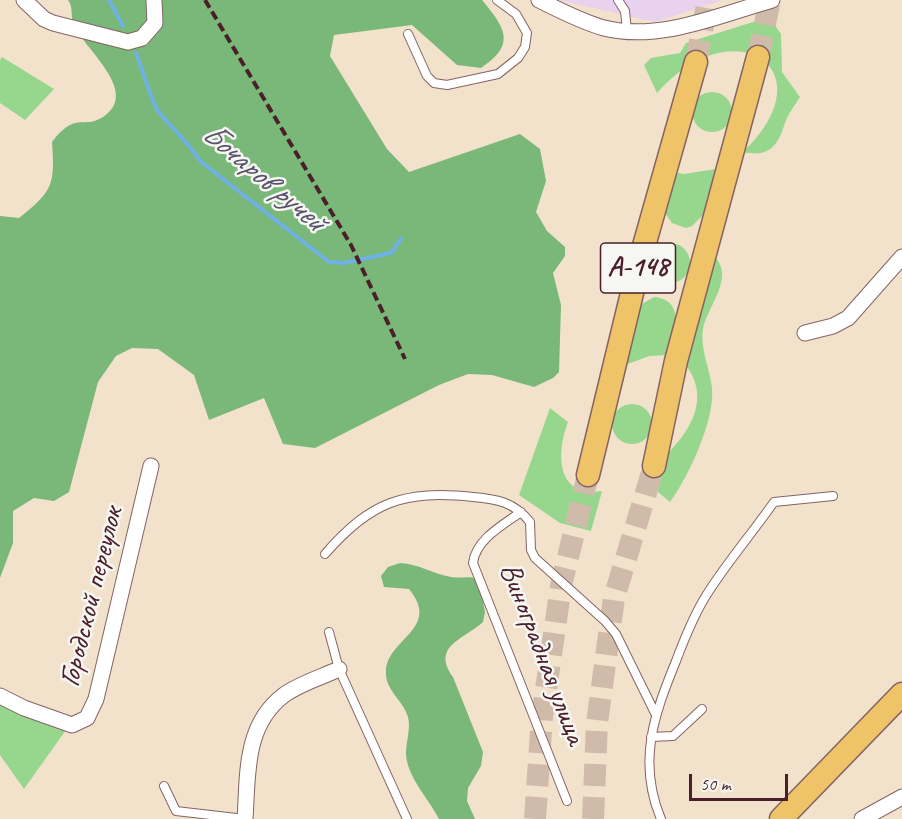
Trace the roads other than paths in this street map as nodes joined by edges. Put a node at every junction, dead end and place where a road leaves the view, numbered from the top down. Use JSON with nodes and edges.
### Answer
{"nodes":[{"id":1,"x":24,"y":0,"type":"edge"},
{"id":2,"x":154,"y":0,"type":"edge"},
{"id":3,"x":497,"y":0,"type":"edge"},
{"id":4,"x":539,"y":0,"type":"edge"},
{"id":5,"x":618,"y":0,"type":"edge"},
{"id":6,"x":772,"y":0,"type":"edge"},
{"id":7,"x":627,"y":31,"type":"junction"},
{"id":8,"x":408,"y":34,"type":"dead end"},
{"id":9,"x":758,"y":57,"type":"tunnel mouth"},
{"id":10,"x":696,"y":62,"type":"tunnel mouth"},
{"id":11,"x":902,"y":257,"type":"edge"},
{"id":12,"x":805,"y":333,"type":"dead end"},
{"id":13,"x":151,"y":466,"type":"dead end"},
{"id":14,"x":654,"y":466,"type":"tunnel mouth"},
{"id":15,"x":588,"y":476,"type":"tunnel mouth"},
{"id":16,"x":833,"y":496,"type":"dead end"},
{"id":17,"x":521,"y":512,"type":"junction"},
{"id":18,"x":325,"y":554,"type":"dead end"},
{"id":19,"x":329,"y":632,"type":"dead end"},
{"id":20,"x":339,"y":669,"type":"junction"},
{"id":21,"x":902,"y":694,"type":"edge"},
{"id":22,"x":0,"y":696,"type":"edge"},
{"id":23,"x":702,"y":709,"type":"dead end"},
{"id":24,"x":655,"y":713,"type":"junction"},
{"id":25,"x":651,"y":737,"type":"junction"},
{"id":26,"x":164,"y":786,"type":"dead end"},
{"id":27,"x":902,"y":797,"type":"edge"},
{"id":28,"x":567,"y":801,"type":"dead end"},
{"id":29,"x":245,"y":819,"type":"edge"},
{"id":30,"x":407,"y":819,"type":"edge"},
{"id":31,"x":660,"y":819,"type":"edge"},
{"id":32,"x":781,"y":819,"type":"edge"},
{"id":33,"x":862,"y":819,"type":"edge"}],
"edges":[{"from":1,"to":2,"type":"street"},
{"from":3,"to":8,"type":"lane"},
{"from":4,"to":7,"type":"street"},
{"from":5,"to":7,"type":"lane"},
{"from":6,"to":7,"type":"street"},
{"from":9,"to":14,"type":"main road","number":"А-148"},
{"from":10,"to":15,"type":"main road","number":"А-148"},
{"from":11,"to":12,"type":"street"},
{"from":13,"to":22,"type":"street","name":"Городской переулок"},
{"from":16,"to":24,"type":"lane"},
{"from":17,"to":18,"type":"lane"},
{"from":17,"to":24,"type":"lane","name":"Виноградная улица"},
{"from":17,"to":28,"type":"lane","name":"Виноградная улица"},
{"from":19,"to":20,"type":"lane"},
{"from":20,"to":29,"type":"street"},
{"from":20,"to":30,"type":"lane"},
{"from":21,"to":32,"type":"main road"},
{"from":23,"to":25,"type":"lane"},
{"from":24,"to":25,"type":"lane"},
{"from":25,"to":31,"type":"lane"},
{"from":26,"to":29,"type":"lane"},
{"from":27,"to":33,"type":"street"}]}
